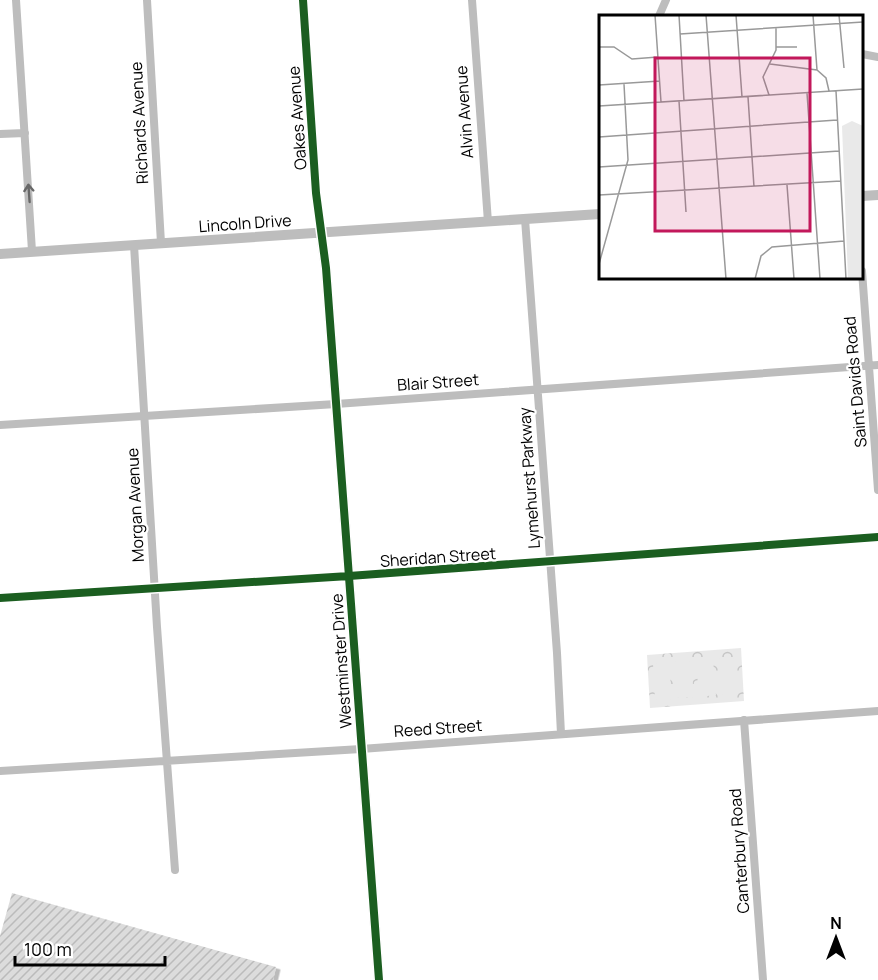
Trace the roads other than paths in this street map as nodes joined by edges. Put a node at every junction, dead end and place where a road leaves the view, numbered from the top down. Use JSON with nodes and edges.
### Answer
{"nodes":[{"id":1,"x":16,"y":0,"type":"edge"},
{"id":2,"x":147,"y":0,"type":"edge"},
{"id":3,"x":303,"y":0,"type":"edge"},
{"id":4,"x":472,"y":0,"type":"edge"},
{"id":5,"x":666,"y":0,"type":"edge"},
{"id":6,"x":658,"y":15,"type":"edge"},
{"id":7,"x":863,"y":54,"type":"edge"},
{"id":8,"x":878,"y":57,"type":"edge"},
{"id":9,"x":25,"y":133,"type":"junction"},
{"id":10,"x":0,"y":135,"type":"edge"},
{"id":11,"x":878,"y":195,"type":"edge"},
{"id":12,"x":863,"y":196,"type":"edge"},
{"id":13,"x":599,"y":214,"type":"edge"},
{"id":14,"x":525,"y":219,"type":"junction"},
{"id":15,"x":488,"y":222,"type":"junction"},
{"id":16,"x":321,"y":233,"type":"junction"},
{"id":17,"x":161,"y":243,"type":"junction"},
{"id":18,"x":134,"y":245,"type":"junction"},
{"id":19,"x":32,"y":251,"type":"junction"},
{"id":20,"x":0,"y":254,"type":"edge"},
{"id":21,"x":862,"y":279,"type":"edge"},
{"id":22,"x":873,"y":365,"type":"edge"},
{"id":23,"x":537,"y":390,"type":"junction"},
{"id":24,"x":336,"y":404,"type":"junction"},
{"id":25,"x":145,"y":416,"type":"junction"},
{"id":26,"x":0,"y":425,"type":"edge"},
{"id":27,"x":878,"y":490,"type":"edge"},
{"id":28,"x":878,"y":537,"type":"edge"},
{"id":29,"x":550,"y":561,"type":"junction"},
{"id":30,"x":349,"y":576,"type":"junction"},
{"id":31,"x":155,"y":589,"type":"junction"},
{"id":32,"x":0,"y":598,"type":"edge"},
{"id":33,"x":878,"y":711,"type":"edge"},
{"id":34,"x":744,"y":720,"type":"junction"},
{"id":35,"x":561,"y":734,"type":"junction"},
{"id":36,"x":361,"y":749,"type":"junction"},
{"id":37,"x":166,"y":761,"type":"junction"},
{"id":38,"x":0,"y":771,"type":"edge"},
{"id":39,"x":175,"y":870,"type":"dead end"},
{"id":40,"x":379,"y":980,"type":"edge"},
{"id":41,"x":763,"y":980,"type":"edge"}],
"edges":[{"from":1,"to":9,"type":"street"},
{"from":2,"to":17,"type":"street","name":"Richards Avenue"},
{"from":3,"to":16,"type":"street","name":"Oakes Avenue"},
{"from":4,"to":15,"type":"street","name":"Alvin Avenue"},
{"from":5,"to":6,"type":"street"},
{"from":7,"to":8,"type":"street"},
{"from":9,"to":10,"type":"street"},
{"from":19,"to":9,"type":"street","one_way":true},
{"from":11,"to":12,"type":"street"},
{"from":13,"to":14,"type":"street","name":"Lincoln Drive"},
{"from":14,"to":15,"type":"street","name":"Lincoln Drive"},
{"from":14,"to":23,"type":"street","name":"Lymehurst Parkway"},
{"from":15,"to":16,"type":"street","name":"Lincoln Drive"},
{"from":16,"to":17,"type":"street","name":"Lincoln Drive"},
{"from":16,"to":24,"type":"street","name":"Westminster Drive"},
{"from":17,"to":18,"type":"street","name":"Lincoln Drive"},
{"from":18,"to":19,"type":"street","name":"Lincoln Drive"},
{"from":18,"to":25,"type":"street","name":"Morgan Avenue"},
{"from":19,"to":20,"type":"street","name":"Lincoln Drive"},
{"from":21,"to":22,"type":"street","name":"Saint Davids Road"},
{"from":22,"to":23,"type":"street","name":"Blair Street"},
{"from":22,"to":27,"type":"street","name":"Saint Davids Road"},
{"from":23,"to":24,"type":"street","name":"Blair Street"},
{"from":23,"to":29,"type":"street","name":"Lymehurst Parkway"},
{"from":24,"to":25,"type":"street","name":"Blair Street"},
{"from":24,"to":30,"type":"street","name":"Westminster Drive"},
{"from":25,"to":26,"type":"street","name":"Blair Street"},
{"from":25,"to":31,"type":"street","name":"Morgan Avenue"},
{"from":28,"to":29,"type":"street","name":"Sheridan Street"},
{"from":29,"to":30,"type":"street","name":"Sheridan Street"},
{"from":29,"to":35,"type":"street","name":"Lymehurst Parkway"},
{"from":30,"to":31,"type":"street","name":"Sheridan Street"},
{"from":30,"to":36,"type":"street","name":"Westminster Drive"},
{"from":31,"to":32,"type":"street","name":"Sheridan Street"},
{"from":31,"to":37,"type":"street","name":"Morgan Avenue"},
{"from":33,"to":34,"type":"street","name":"Reed Street"},
{"from":34,"to":35,"type":"street","name":"Reed Street"},
{"from":34,"to":41,"type":"street","name":"Canterbury Road"},
{"from":35,"to":36,"type":"street","name":"Reed Street"},
{"from":36,"to":37,"type":"street","name":"Reed Street"},
{"from":36,"to":40,"type":"street","name":"Westminster Drive"},
{"from":37,"to":38,"type":"street","name":"Reed Street"},
{"from":37,"to":39,"type":"street","name":"Morgan Avenue"}]}
